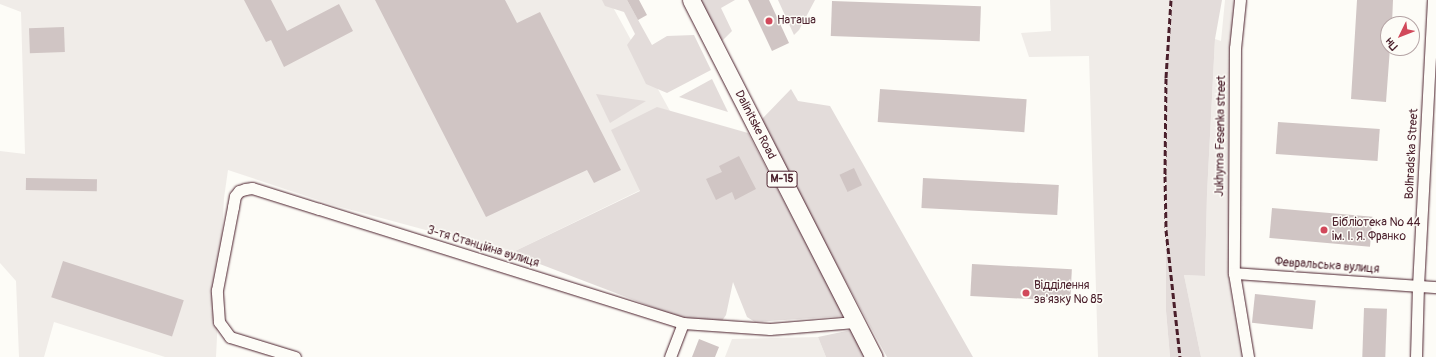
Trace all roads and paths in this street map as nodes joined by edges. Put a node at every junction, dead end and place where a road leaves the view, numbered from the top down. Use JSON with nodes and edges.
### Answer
{"nodes":[{"id":1,"x":691,"y":0,"type":"edge"},
{"id":2,"x":1240,"y":0,"type":"edge"},
{"id":3,"x":1433,"y":0,"type":"edge"},
{"id":4,"x":1234,"y":273,"type":"junction"},
{"id":5,"x":1418,"y":286,"type":"junction"},
{"id":6,"x":1436,"y":287,"type":"edge"},
{"id":7,"x":855,"y":322,"type":"junction"},
{"id":8,"x":683,"y":323,"type":"junction"},
{"id":9,"x":295,"y":357,"type":"edge"},
{"id":10,"x":670,"y":357,"type":"edge"},
{"id":11,"x":874,"y":357,"type":"edge"},
{"id":12,"x":1248,"y":357,"type":"edge"},
{"id":13,"x":1416,"y":357,"type":"edge"}],
"edges":[{"from":1,"to":7,"type":"main road","name":"Dalinitske Road","number":"М-15"},
{"from":2,"to":4,"type":"street","name":"Jukhyma Fesenka street"},
{"from":3,"to":5,"type":"street","name":"Bolhrads'ka Street"},
{"from":4,"to":5,"type":"street","name":"Февральська вулиця"},
{"from":4,"to":12,"type":"street","name":"Jukhyma Fesenka street"},
{"from":5,"to":6,"type":"street","name":"Февральська вулиця"},
{"from":5,"to":13,"type":"street","name":"Bolhrads'ka Street"},
{"from":7,"to":8,"type":"street","name":"3-тя Станційна вулиця"},
{"from":7,"to":11,"type":"main road","name":"Dalinitske Road","number":"М-15"},
{"from":8,"to":9,"type":"street","name":"3-тя Станційна вулиця"},
{"from":8,"to":10,"type":"street"}]}
